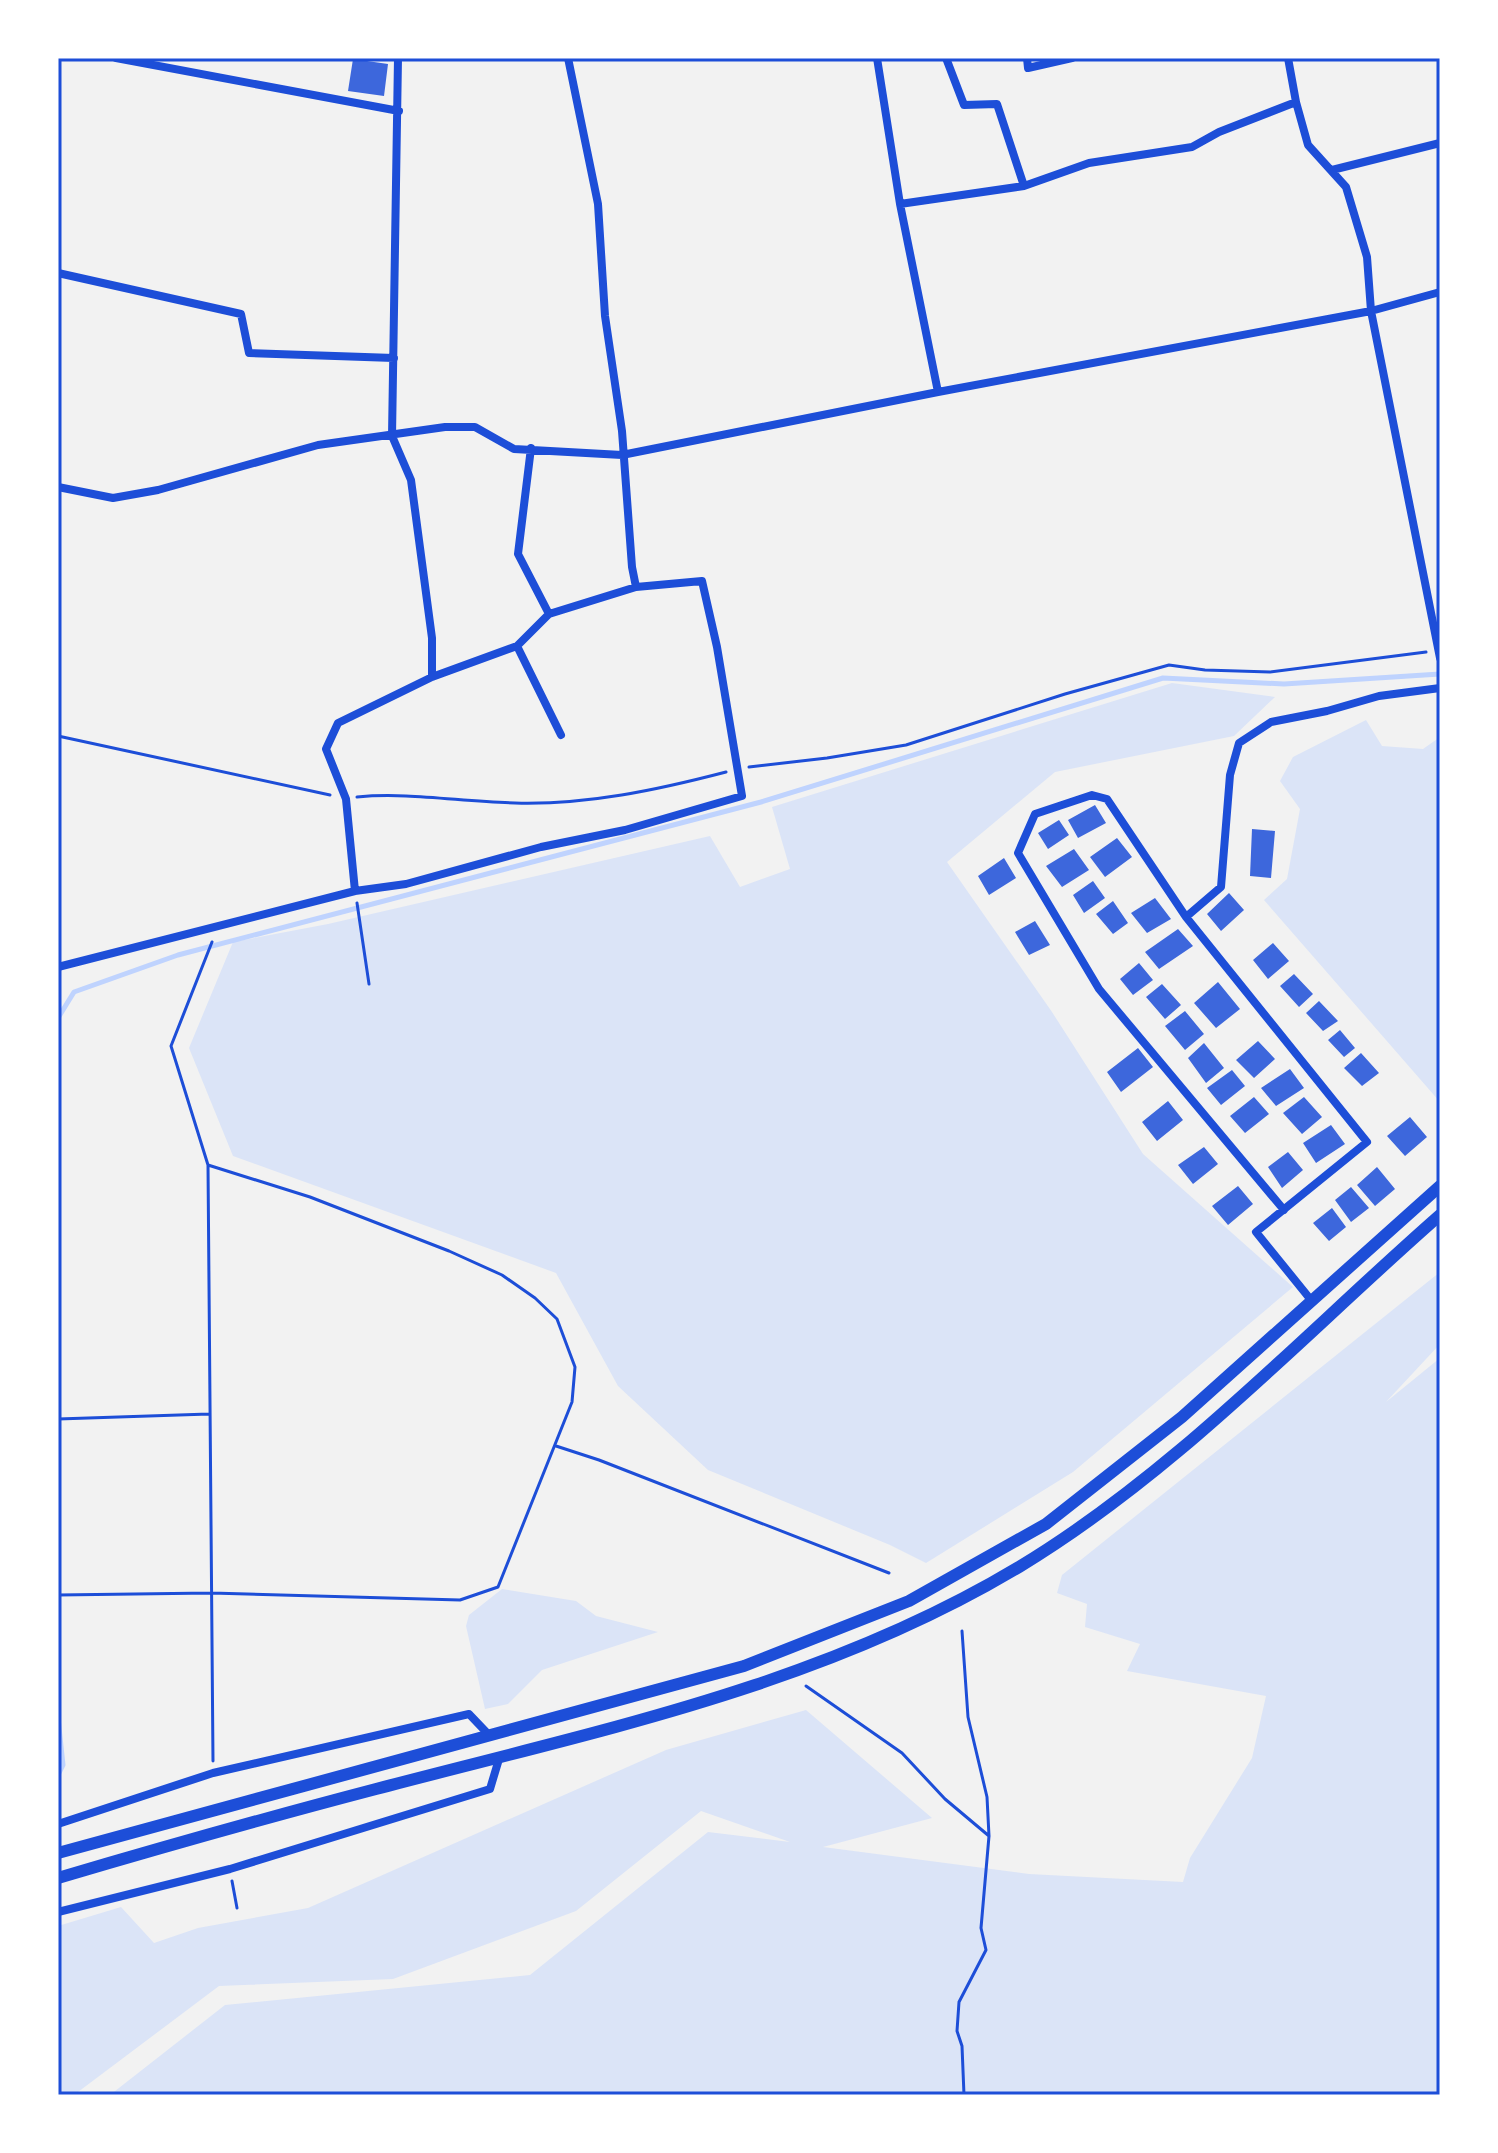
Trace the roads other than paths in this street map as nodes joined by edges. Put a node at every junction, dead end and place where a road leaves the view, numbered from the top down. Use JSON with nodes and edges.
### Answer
{"nodes":[{"id":1,"x":116,"y":58,"type":"edge"},
{"id":2,"x":398,"y":58,"type":"edge"},
{"id":3,"x":568,"y":58,"type":"edge"},
{"id":4,"x":877,"y":58,"type":"edge"},
{"id":5,"x":946,"y":58,"type":"edge"},
{"id":6,"x":1027,"y":58,"type":"edge"},
{"id":7,"x":1072,"y":58,"type":"edge"},
{"id":8,"x":1288,"y":58,"type":"edge"},
{"id":9,"x":1296,"y":102,"type":"junction"},
{"id":10,"x":399,"y":111,"type":"junction"},
{"id":11,"x":1440,"y":143,"type":"edge"},
{"id":12,"x":1332,"y":170,"type":"junction"},
{"id":13,"x":1024,"y":186,"type":"junction"},
{"id":14,"x":900,"y":204,"type":"junction"},
{"id":15,"x":58,"y":273,"type":"edge"},
{"id":16,"x":1440,"y":292,"type":"edge"},
{"id":17,"x":1371,"y":311,"type":"junction"},
{"id":18,"x":394,"y":358,"type":"junction"},
{"id":19,"x":938,"y":392,"type":"junction"},
{"id":20,"x":392,"y":436,"type":"junction"},
{"id":21,"x":531,"y":448,"type":"junction"},
{"id":22,"x":622,"y":455,"type":"junction"},
{"id":23,"x":58,"y":487,"type":"edge"},
{"id":24,"x":636,"y":587,"type":"junction"},
{"id":25,"x":549,"y":614,"type":"junction"},
{"id":26,"x":517,"y":646,"type":"junction"},
{"id":27,"x":1439,"y":653,"type":"edge"},
{"id":28,"x":432,"y":677,"type":"junction"},
{"id":29,"x":1440,"y":688,"type":"edge"},
{"id":30,"x":561,"y":735,"type":"dead end"},
{"id":31,"x":355,"y":891,"type":"junction"},
{"id":32,"x":1186,"y":917,"type":"junction"},
{"id":33,"x":58,"y":967,"type":"edge"},
{"id":34,"x":1440,"y":1186,"type":"edge"},
{"id":35,"x":1284,"y":1210,"type":"junction"},
{"id":36,"x":1440,"y":1215,"type":"edge"},
{"id":37,"x":1311,"y":1300,"type":"junction"},
{"id":38,"x":490,"y":1736,"type":"junction"},
{"id":39,"x":499,"y":1759,"type":"junction"},
{"id":40,"x":58,"y":1824,"type":"edge"},
{"id":41,"x":58,"y":1853,"type":"edge"},
{"id":42,"x":58,"y":1878,"type":"edge"},
{"id":43,"x":58,"y":1912,"type":"edge"}],
"edges":[{"from":1,"to":10,"type":"street"},
{"from":2,"to":10,"type":"street"},
{"from":3,"to":22,"type":"street"},
{"from":4,"to":14,"type":"street"},
{"from":5,"to":13,"type":"street"},
{"from":6,"to":7,"type":"street"},
{"from":8,"to":9,"type":"street"},
{"from":9,"to":12,"type":"street"},
{"from":9,"to":13,"type":"street"},
{"from":10,"to":18,"type":"street"},
{"from":11,"to":12,"type":"street"},
{"from":12,"to":17,"type":"street"},
{"from":13,"to":14,"type":"street"},
{"from":14,"to":19,"type":"street"},
{"from":15,"to":18,"type":"street"},
{"from":16,"to":17,"type":"street"},
{"from":17,"to":19,"type":"street"},
{"from":17,"to":27,"type":"street"},
{"from":18,"to":20,"type":"street"},
{"from":19,"to":22,"type":"street"},
{"from":20,"to":21,"type":"street"},
{"from":20,"to":23,"type":"street"},
{"from":20,"to":28,"type":"street"},
{"from":21,"to":22,"type":"street"},
{"from":21,"to":25,"type":"street"},
{"from":22,"to":24,"type":"street"},
{"from":24,"to":25,"type":"street"},
{"from":24,"to":31,"type":"street"},
{"from":25,"to":26,"type":"street"},
{"from":26,"to":28,"type":"street"},
{"from":26,"to":30,"type":"street"},
{"from":28,"to":31,"type":"street"},
{"from":29,"to":32,"type":"street"},
{"from":31,"to":33,"type":"street"},
{"from":32,"to":35,"type":"street"},
{"from":32,"to":35,"type":"street"},
{"from":34,"to":37,"type":"main road"},
{"from":35,"to":37,"type":"street"},
{"from":36,"to":39,"type":"main road"},
{"from":37,"to":38,"type":"main road"},
{"from":38,"to":40,"type":"street"},
{"from":38,"to":41,"type":"main road"},
{"from":39,"to":42,"type":"main road"},
{"from":39,"to":43,"type":"street"}]}
